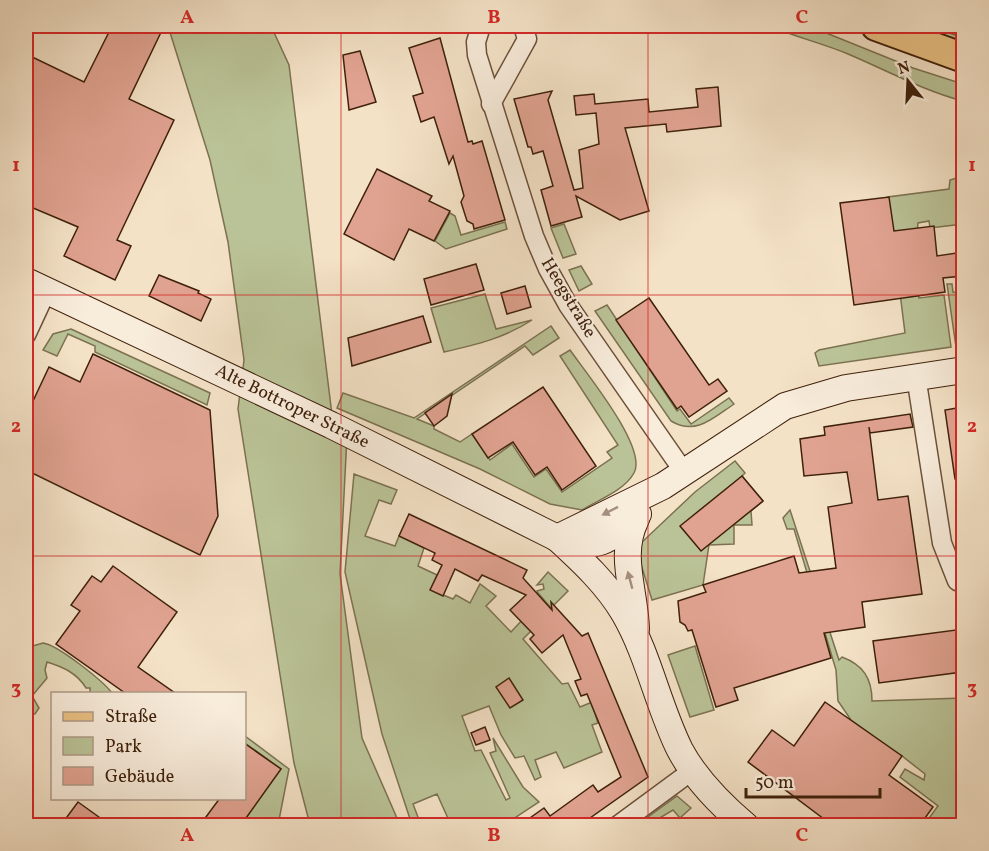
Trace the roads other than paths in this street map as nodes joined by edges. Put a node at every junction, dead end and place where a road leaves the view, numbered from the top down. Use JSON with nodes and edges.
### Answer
{"nodes":[{"id":1,"x":481,"y":26,"type":"edge"},
{"id":2,"x":523,"y":26,"type":"edge"},
{"id":3,"x":876,"y":26,"type":"edge"},
{"id":4,"x":963,"y":58,"type":"edge"},
{"id":5,"x":491,"y":104,"type":"junction"},
{"id":6,"x":36,"y":286,"type":"edge"},
{"id":7,"x":26,"y":335,"type":"edge"},
{"id":8,"x":963,"y":370,"type":"edge"},
{"id":9,"x":916,"y":376,"type":"junction"},
{"id":10,"x":673,"y":479,"type":"junction"},
{"id":11,"x":638,"y":514,"type":"junction"},
{"id":12,"x":557,"y":538,"type":"junction"},
{"id":13,"x":957,"y":581,"type":"dead end"},
{"id":14,"x":636,"y":638,"type":"junction"},
{"id":15,"x":693,"y":770,"type":"junction"},
{"id":16,"x":617,"y":825,"type":"edge"},
{"id":17,"x":746,"y":825,"type":"edge"}],
"edges":[{"from":1,"to":5,"type":"street","name":"Heegstraße"},
{"from":2,"to":5,"type":"street"},
{"from":3,"to":4,"type":"main road"},
{"from":5,"to":10,"type":"street","name":"Heegstraße"},
{"from":6,"to":7,"type":"street"},
{"from":6,"to":12,"type":"street","name":"Alte Bottroper Straße"},
{"from":8,"to":9,"type":"street"},
{"from":9,"to":10,"type":"street"},
{"from":9,"to":13,"type":"street"},
{"from":10,"to":11,"type":"street"},
{"from":10,"to":12,"type":"street","one_way":true},
{"from":11,"to":12,"type":"street","name":"Alte Bottroper Straße"},
{"from":14,"to":11,"type":"street","one_way":true},
{"from":12,"to":14,"type":"street"},
{"from":14,"to":15,"type":"street"},
{"from":15,"to":16,"type":"street"},
{"from":15,"to":17,"type":"street"}]}
